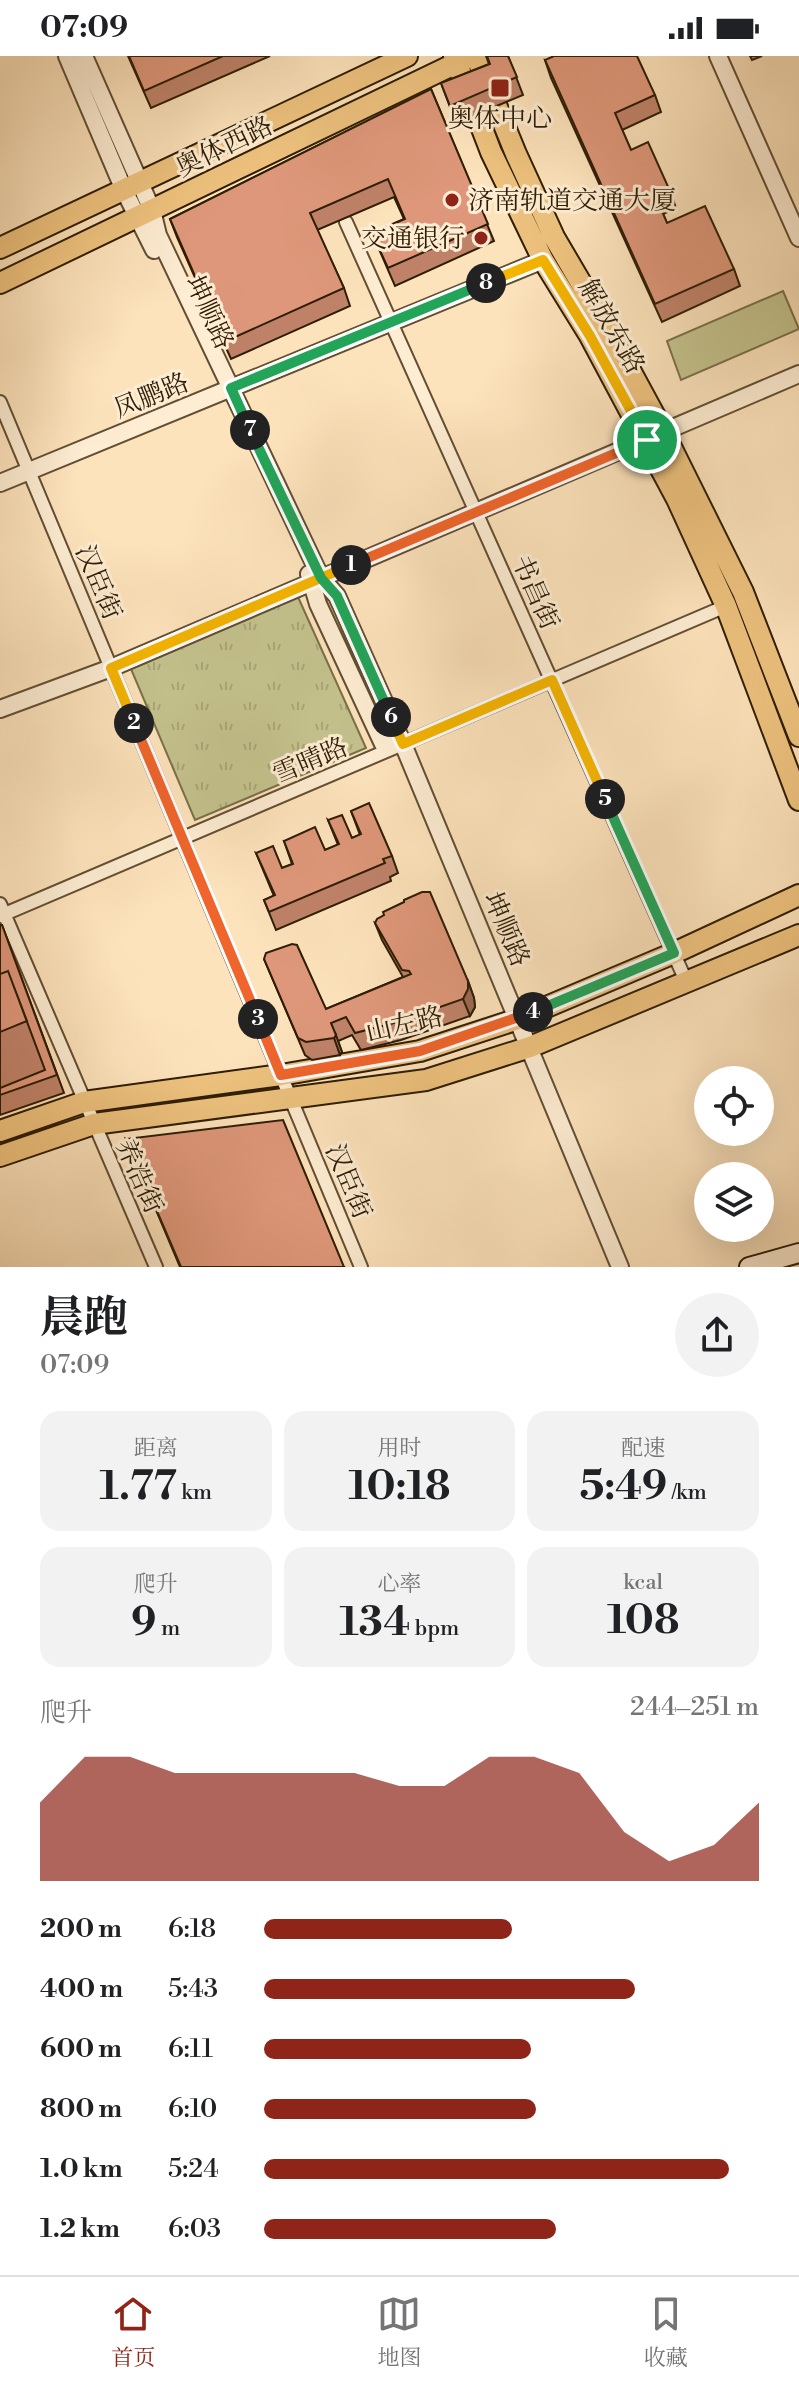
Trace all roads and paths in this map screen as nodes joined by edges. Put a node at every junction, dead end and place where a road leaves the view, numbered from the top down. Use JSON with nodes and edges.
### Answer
{"nodes":[{"id":1,"x":67,"y":56,"type":"edge"},
{"id":2,"x":84,"y":56,"type":"edge"},
{"id":3,"x":407,"y":56,"type":"edge"},
{"id":4,"x":718,"y":56,"type":"edge"},
{"id":5,"x":464,"y":58,"type":"edge"},
{"id":6,"x":132,"y":186,"type":"junction"},
{"id":7,"x":145,"y":213,"type":"junction"},
{"id":8,"x":346,"y":222,"type":"dead end"},
{"id":9,"x":799,"y":238,"type":"edge"},
{"id":10,"x":0,"y":248,"type":"edge"},
{"id":11,"x":543,"y":260,"type":"junction"},
{"id":12,"x":0,"y":283,"type":"edge"},
{"id":13,"x":391,"y":322,"type":"junction"},
{"id":14,"x":799,"y":374,"type":"edge"},
{"id":15,"x":227,"y":390,"type":"junction"},
{"id":16,"x":0,"y":402,"type":"edge"},
{"id":17,"x":655,"y":436,"type":"junction"},
{"id":18,"x":29,"y":471,"type":"junction"},
{"id":19,"x":0,"y":483,"type":"edge"},
{"id":20,"x":476,"y":513,"type":"junction"},
{"id":21,"x":317,"y":580,"type":"junction"},
{"id":22,"x":726,"y":606,"type":"junction"},
{"id":23,"x":111,"y":668,"type":"junction"},
{"id":24,"x":552,"y":680,"type":"junction"},
{"id":25,"x":0,"y":709,"type":"edge"},
{"id":26,"x":799,"y":736,"type":"edge"},
{"id":27,"x":403,"y":744,"type":"junction"},
{"id":28,"x":799,"y":800,"type":"edge"},
{"id":29,"x":182,"y":838,"type":"junction"},
{"id":30,"x":799,"y":895,"type":"edge"},
{"id":31,"x":1,"y":911,"type":"edge"},
{"id":32,"x":799,"y":935,"type":"edge"},
{"id":33,"x":674,"y":953,"type":"junction"},
{"id":34,"x":686,"y":981,"type":"junction"},
{"id":35,"x":518,"y":1019,"type":"junction"},
{"id":36,"x":530,"y":1047,"type":"junction"},
{"id":37,"x":281,"y":1075,"type":"junction"},
{"id":38,"x":292,"y":1100,"type":"junction"},
{"id":39,"x":84,"y":1102,"type":"junction"},
{"id":40,"x":94,"y":1124,"type":"junction"},
{"id":41,"x":0,"y":1131,"type":"edge"},
{"id":42,"x":0,"y":1156,"type":"edge"},
{"id":43,"x":799,"y":1253,"type":"edge"},
{"id":44,"x":156,"y":1267,"type":"edge"},
{"id":45,"x":361,"y":1267,"type":"edge"},
{"id":46,"x":620,"y":1267,"type":"edge"},
{"id":47,"x":749,"y":1267,"type":"edge"}],
"edges":[{"from":1,"to":6,"type":"street","name":"坤顺路"},
{"from":2,"to":6,"type":"street","name":"坤顺路"},
{"from":3,"to":6,"type":"main road","name":"奥体西路"},
{"from":4,"to":9,"type":"street"},
{"from":5,"to":7,"type":"main road","name":"奥体西路"},
{"from":5,"to":11,"type":"main road","name":"解放东路"},
{"from":5,"to":17,"type":"main road","name":"解放东路"},
{"from":6,"to":7,"type":"street","name":"坤顺路"},
{"from":6,"to":10,"type":"main road","name":"奥体西路"},
{"from":7,"to":12,"type":"main road","name":"奥体西路"},
{"from":7,"to":15,"type":"street","name":"坤顺路"},
{"from":8,"to":13,"type":"street","name":"书昌街"},
{"from":11,"to":13,"type":"street","name":"凤鹏路"},
{"from":11,"to":17,"type":"main road","name":"解放东路"},
{"from":13,"to":15,"type":"street","name":"凤鹏路"},
{"from":13,"to":20,"type":"street","name":"书昌街"},
{"from":14,"to":17,"type":"street"},
{"from":15,"to":18,"type":"street","name":"凤鹏路"},
{"from":15,"to":21,"type":"street","name":"坤顺路"},
{"from":16,"to":18,"type":"street","name":"汉臣街"},
{"from":17,"to":20,"type":"street"},
{"from":17,"to":22,"type":"main road","name":"解放东路"},
{"from":17,"to":26,"type":"main road","name":"解放东路"},
{"from":18,"to":19,"type":"street","name":"凤鹏路"},
{"from":18,"to":23,"type":"street","name":"汉臣街"},
{"from":20,"to":21,"type":"street"},
{"from":20,"to":24,"type":"street","name":"书昌街"},
{"from":21,"to":23,"type":"street"},
{"from":21,"to":27,"type":"street","name":"坤顺路"},
{"from":22,"to":24,"type":"street","name":"雪晴路"},
{"from":22,"to":28,"type":"main road","name":"解放东路"},
{"from":23,"to":25,"type":"street"},
{"from":23,"to":29,"type":"street","name":"汉臣街"},
{"from":24,"to":27,"type":"street","name":"雪晴路"},
{"from":24,"to":33,"type":"street","name":"书昌街"},
{"from":27,"to":29,"type":"street","name":"雪晴路"},
{"from":27,"to":35,"type":"street","name":"坤顺路"},
{"from":29,"to":31,"type":"street","name":"雪晴路"},
{"from":29,"to":37,"type":"street","name":"汉臣街"},
{"from":30,"to":33,"type":"main road","name":"山左路"},
{"from":31,"to":39,"type":"street","name":"养浩街"},
{"from":32,"to":34,"type":"main road"},
{"from":33,"to":34,"type":"street","name":"书昌街"},
{"from":33,"to":35,"type":"main road","name":"山左路"},
{"from":34,"to":36,"type":"main road"},
{"from":35,"to":36,"type":"street","name":"坤顺路"},
{"from":35,"to":37,"type":"main road","name":"山左路"},
{"from":36,"to":38,"type":"main road"},
{"from":36,"to":46,"type":"street","name":"坤顺路"},
{"from":37,"to":38,"type":"street","name":"汉臣街"},
{"from":37,"to":39,"type":"main road","name":"山左路"},
{"from":38,"to":40,"type":"main road"},
{"from":38,"to":45,"type":"street","name":"汉臣街"},
{"from":39,"to":40,"type":"street","name":"养浩街"},
{"from":39,"to":41,"type":"main road","name":"山左路"},
{"from":40,"to":42,"type":"main road"},
{"from":40,"to":44,"type":"street","name":"养浩街"},
{"from":43,"to":47,"type":"main road"}]}
